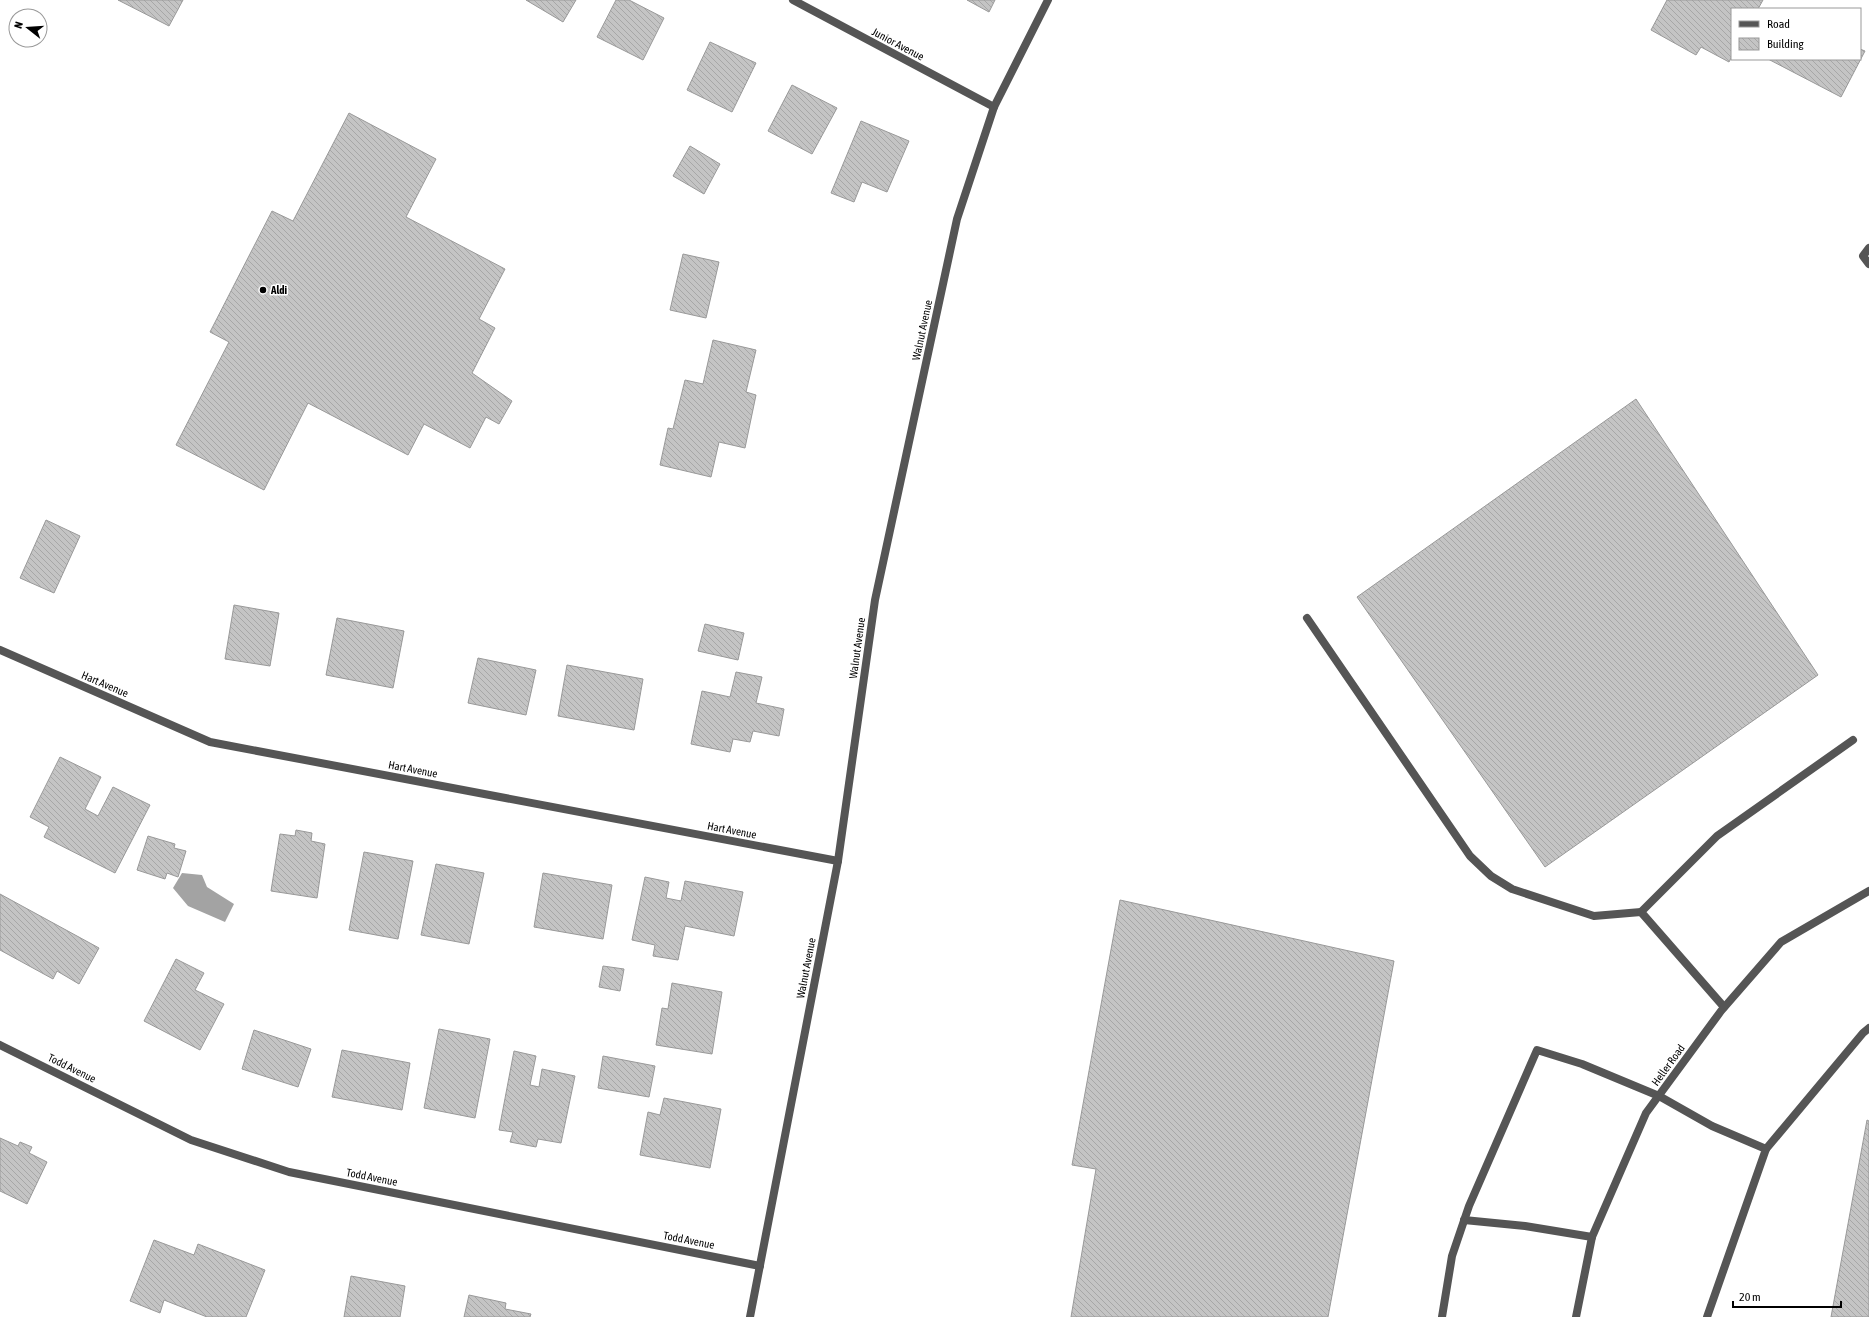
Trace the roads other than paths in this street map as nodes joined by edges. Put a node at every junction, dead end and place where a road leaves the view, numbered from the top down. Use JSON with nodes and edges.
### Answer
{"nodes":[{"id":1,"x":792,"y":0,"type":"edge"},
{"id":2,"x":1048,"y":0,"type":"edge"},
{"id":3,"x":994,"y":107,"type":"junction"},
{"id":4,"x":1869,"y":248,"type":"edge"},
{"id":5,"x":1869,"y":264,"type":"edge"},
{"id":6,"x":1307,"y":618,"type":"dead end"},
{"id":7,"x":0,"y":650,"type":"edge"},
{"id":8,"x":1853,"y":740,"type":"dead end"},
{"id":9,"x":838,"y":861,"type":"junction"},
{"id":10,"x":1869,"y":890,"type":"edge"},
{"id":11,"x":1641,"y":912,"type":"junction"},
{"id":12,"x":1724,"y":1007,"type":"junction"},
{"id":13,"x":1869,"y":1028,"type":"edge"},
{"id":14,"x":0,"y":1045,"type":"edge"},
{"id":15,"x":1659,"y":1096,"type":"junction"},
{"id":16,"x":1766,"y":1149,"type":"junction"},
{"id":17,"x":1464,"y":1220,"type":"junction"},
{"id":18,"x":1592,"y":1237,"type":"junction"},
{"id":19,"x":760,"y":1266,"type":"junction"},
{"id":20,"x":750,"y":1317,"type":"edge"},
{"id":21,"x":1442,"y":1317,"type":"edge"},
{"id":22,"x":1576,"y":1317,"type":"edge"},
{"id":23,"x":1707,"y":1317,"type":"edge"}],
"edges":[{"from":1,"to":3,"type":"street","name":"Junior Avenue"},
{"from":2,"to":3,"type":"street","name":"Walnut Avenue"},
{"from":3,"to":9,"type":"street","name":"Walnut Avenue"},
{"from":4,"to":5,"type":"street"},
{"from":6,"to":11,"type":"street"},
{"from":7,"to":9,"type":"street","name":"Hart Avenue"},
{"from":8,"to":11,"type":"street"},
{"from":9,"to":19,"type":"street","name":"Walnut Avenue"},
{"from":10,"to":12,"type":"street","name":"Heller Road"},
{"from":11,"to":12,"type":"street"},
{"from":12,"to":15,"type":"street","name":"Heller Road"},
{"from":13,"to":16,"type":"street"},
{"from":14,"to":19,"type":"street","name":"Todd Avenue"},
{"from":15,"to":16,"type":"street"},
{"from":15,"to":17,"type":"street"},
{"from":15,"to":18,"type":"street","name":"Heller Road"},
{"from":16,"to":23,"type":"street"},
{"from":17,"to":18,"type":"street"},
{"from":17,"to":21,"type":"street"},
{"from":18,"to":22,"type":"street","name":"Heller Road"},
{"from":19,"to":20,"type":"street","name":"Walnut Avenue"}]}
